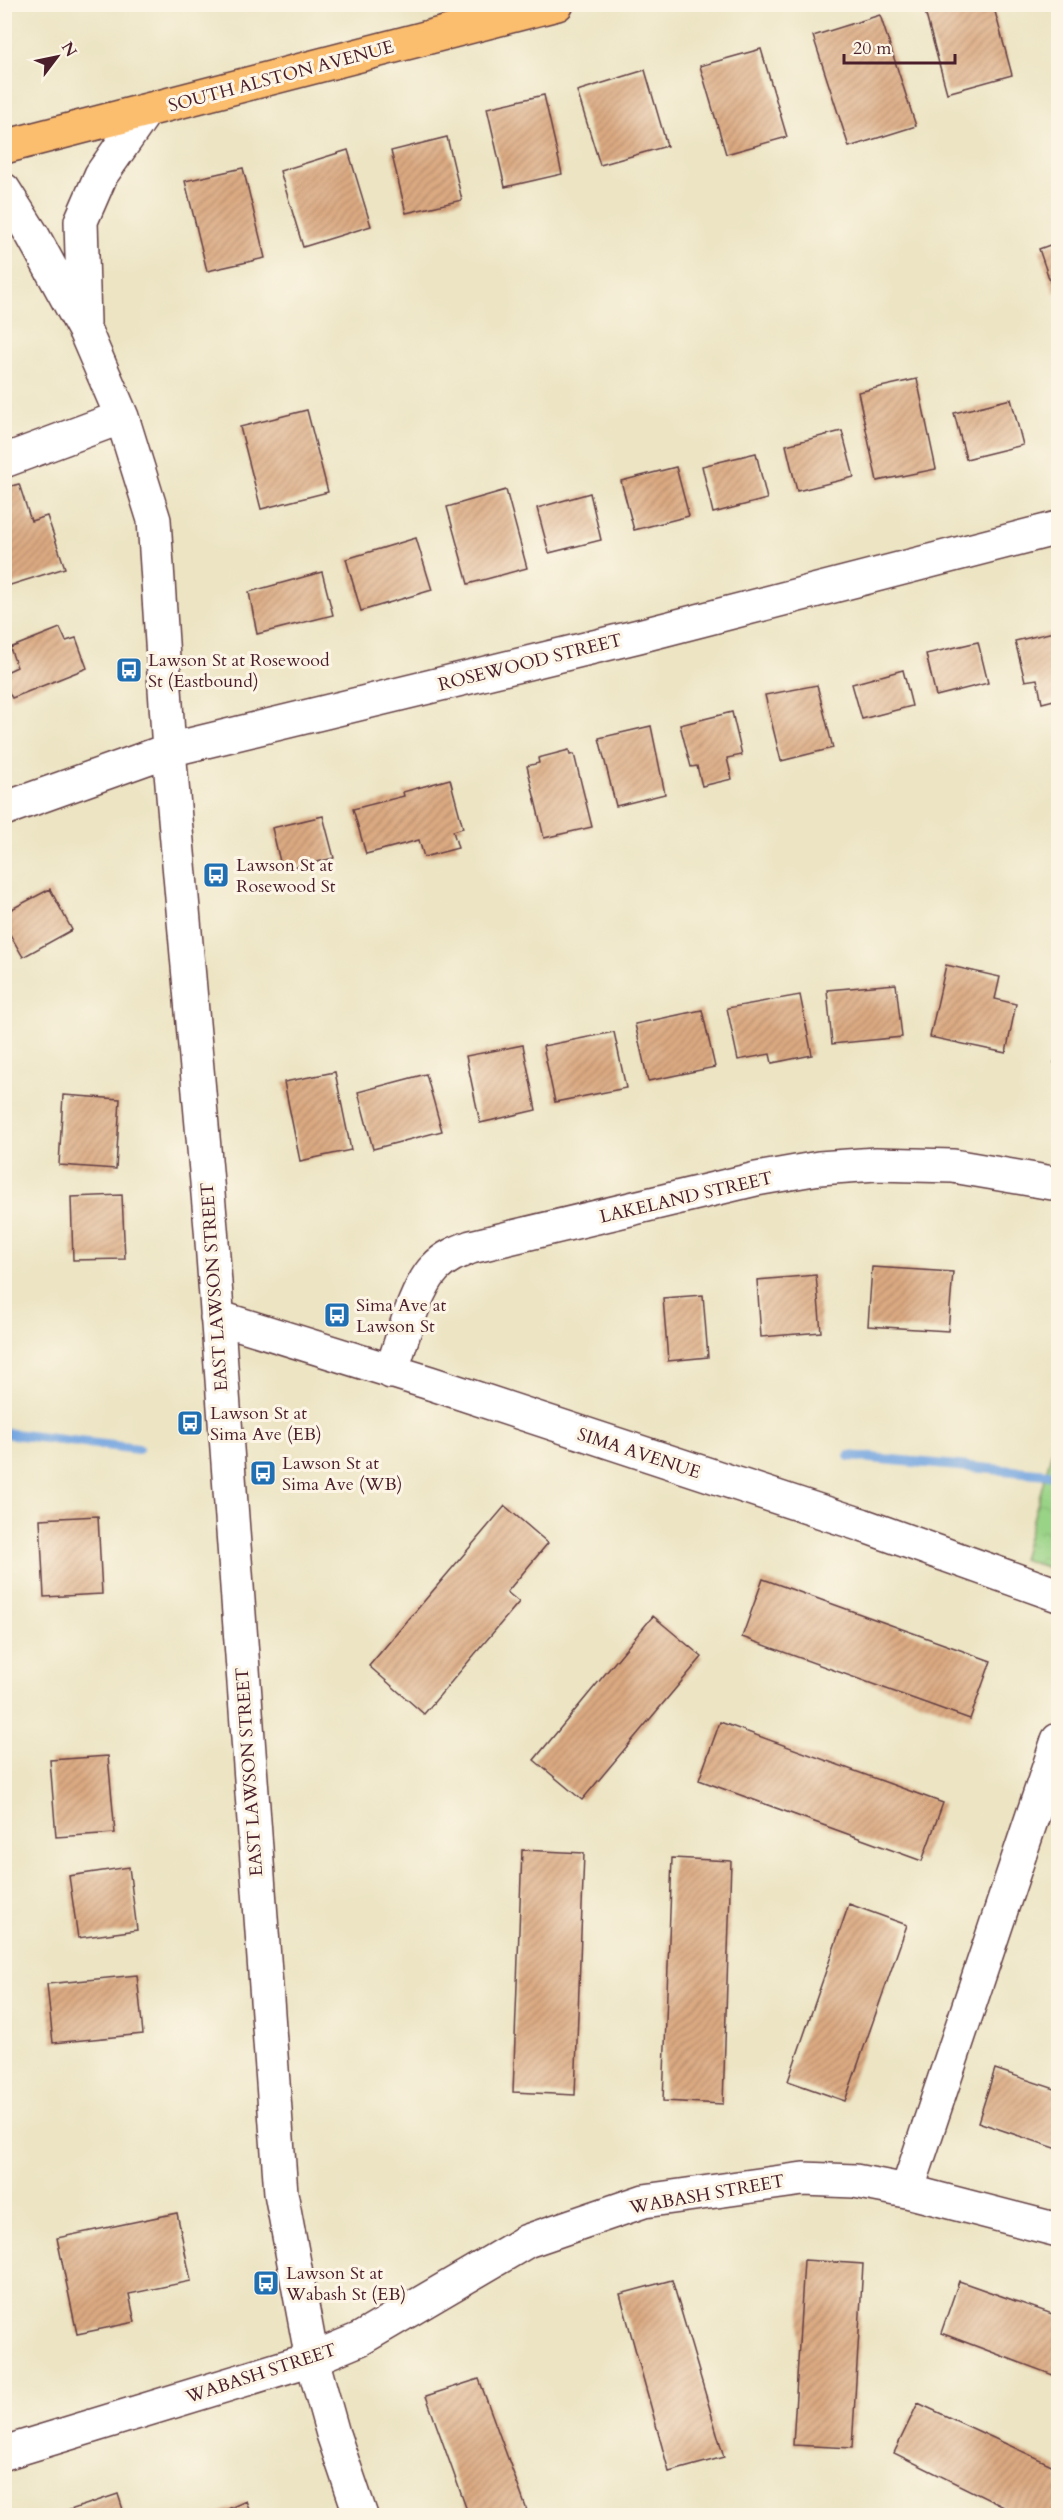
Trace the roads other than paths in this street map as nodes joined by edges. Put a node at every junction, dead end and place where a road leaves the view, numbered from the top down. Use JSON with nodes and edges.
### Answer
{"nodes":[{"id":1,"x":557,"y":4,"type":"edge"},
{"id":2,"x":145,"y":112,"type":"junction"},
{"id":3,"x":4,"y":147,"type":"edge"},
{"id":4,"x":4,"y":190,"type":"edge"},
{"id":5,"x":85,"y":331,"type":"junction"},
{"id":6,"x":122,"y":417,"type":"junction"},
{"id":7,"x":4,"y":461,"type":"edge"},
{"id":8,"x":1059,"y":528,"type":"edge"},
{"id":9,"x":169,"y":750,"type":"junction"},
{"id":10,"x":4,"y":809,"type":"edge"},
{"id":11,"x":1059,"y":1184,"type":"edge"},
{"id":12,"x":217,"y":1317,"type":"junction"},
{"id":13,"x":391,"y":1372,"type":"junction"},
{"id":14,"x":1059,"y":1595,"type":"edge"},
{"id":15,"x":1059,"y":1740,"type":"edge"},
{"id":16,"x":907,"y":2191,"type":"junction"},
{"id":17,"x":1059,"y":2230,"type":"edge"},
{"id":18,"x":312,"y":2359,"type":"junction"},
{"id":19,"x":4,"y":2453,"type":"edge"},
{"id":20,"x":361,"y":2516,"type":"edge"}],
"edges":[{"from":1,"to":2,"type":"main road","name":"SOUTH ALSTON AVENUE"},
{"from":2,"to":3,"type":"main road","name":"SOUTH ALSTON AVENUE"},
{"from":2,"to":5,"type":"street"},
{"from":4,"to":5,"type":"street","name":"EAST LAWSON STREET"},
{"from":5,"to":6,"type":"street","name":"EAST LAWSON STREET"},
{"from":6,"to":7,"type":"street"},
{"from":6,"to":9,"type":"street","name":"EAST LAWSON STREET"},
{"from":8,"to":9,"type":"street","name":"ROSEWOOD STREET"},
{"from":9,"to":10,"type":"street","name":"ROSEWOOD STREET"},
{"from":9,"to":12,"type":"street","name":"EAST LAWSON STREET"},
{"from":11,"to":13,"type":"street","name":"LAKELAND STREET"},
{"from":12,"to":13,"type":"street","name":"SIMA AVENUE"},
{"from":12,"to":18,"type":"street","name":"EAST LAWSON STREET"},
{"from":13,"to":14,"type":"street","name":"SIMA AVENUE"},
{"from":15,"to":16,"type":"street"},
{"from":16,"to":17,"type":"street","name":"WABASH STREET"},
{"from":16,"to":18,"type":"street","name":"WABASH STREET"},
{"from":18,"to":19,"type":"street","name":"WABASH STREET"},
{"from":18,"to":20,"type":"street","name":"EAST LAWSON STREET"}]}
